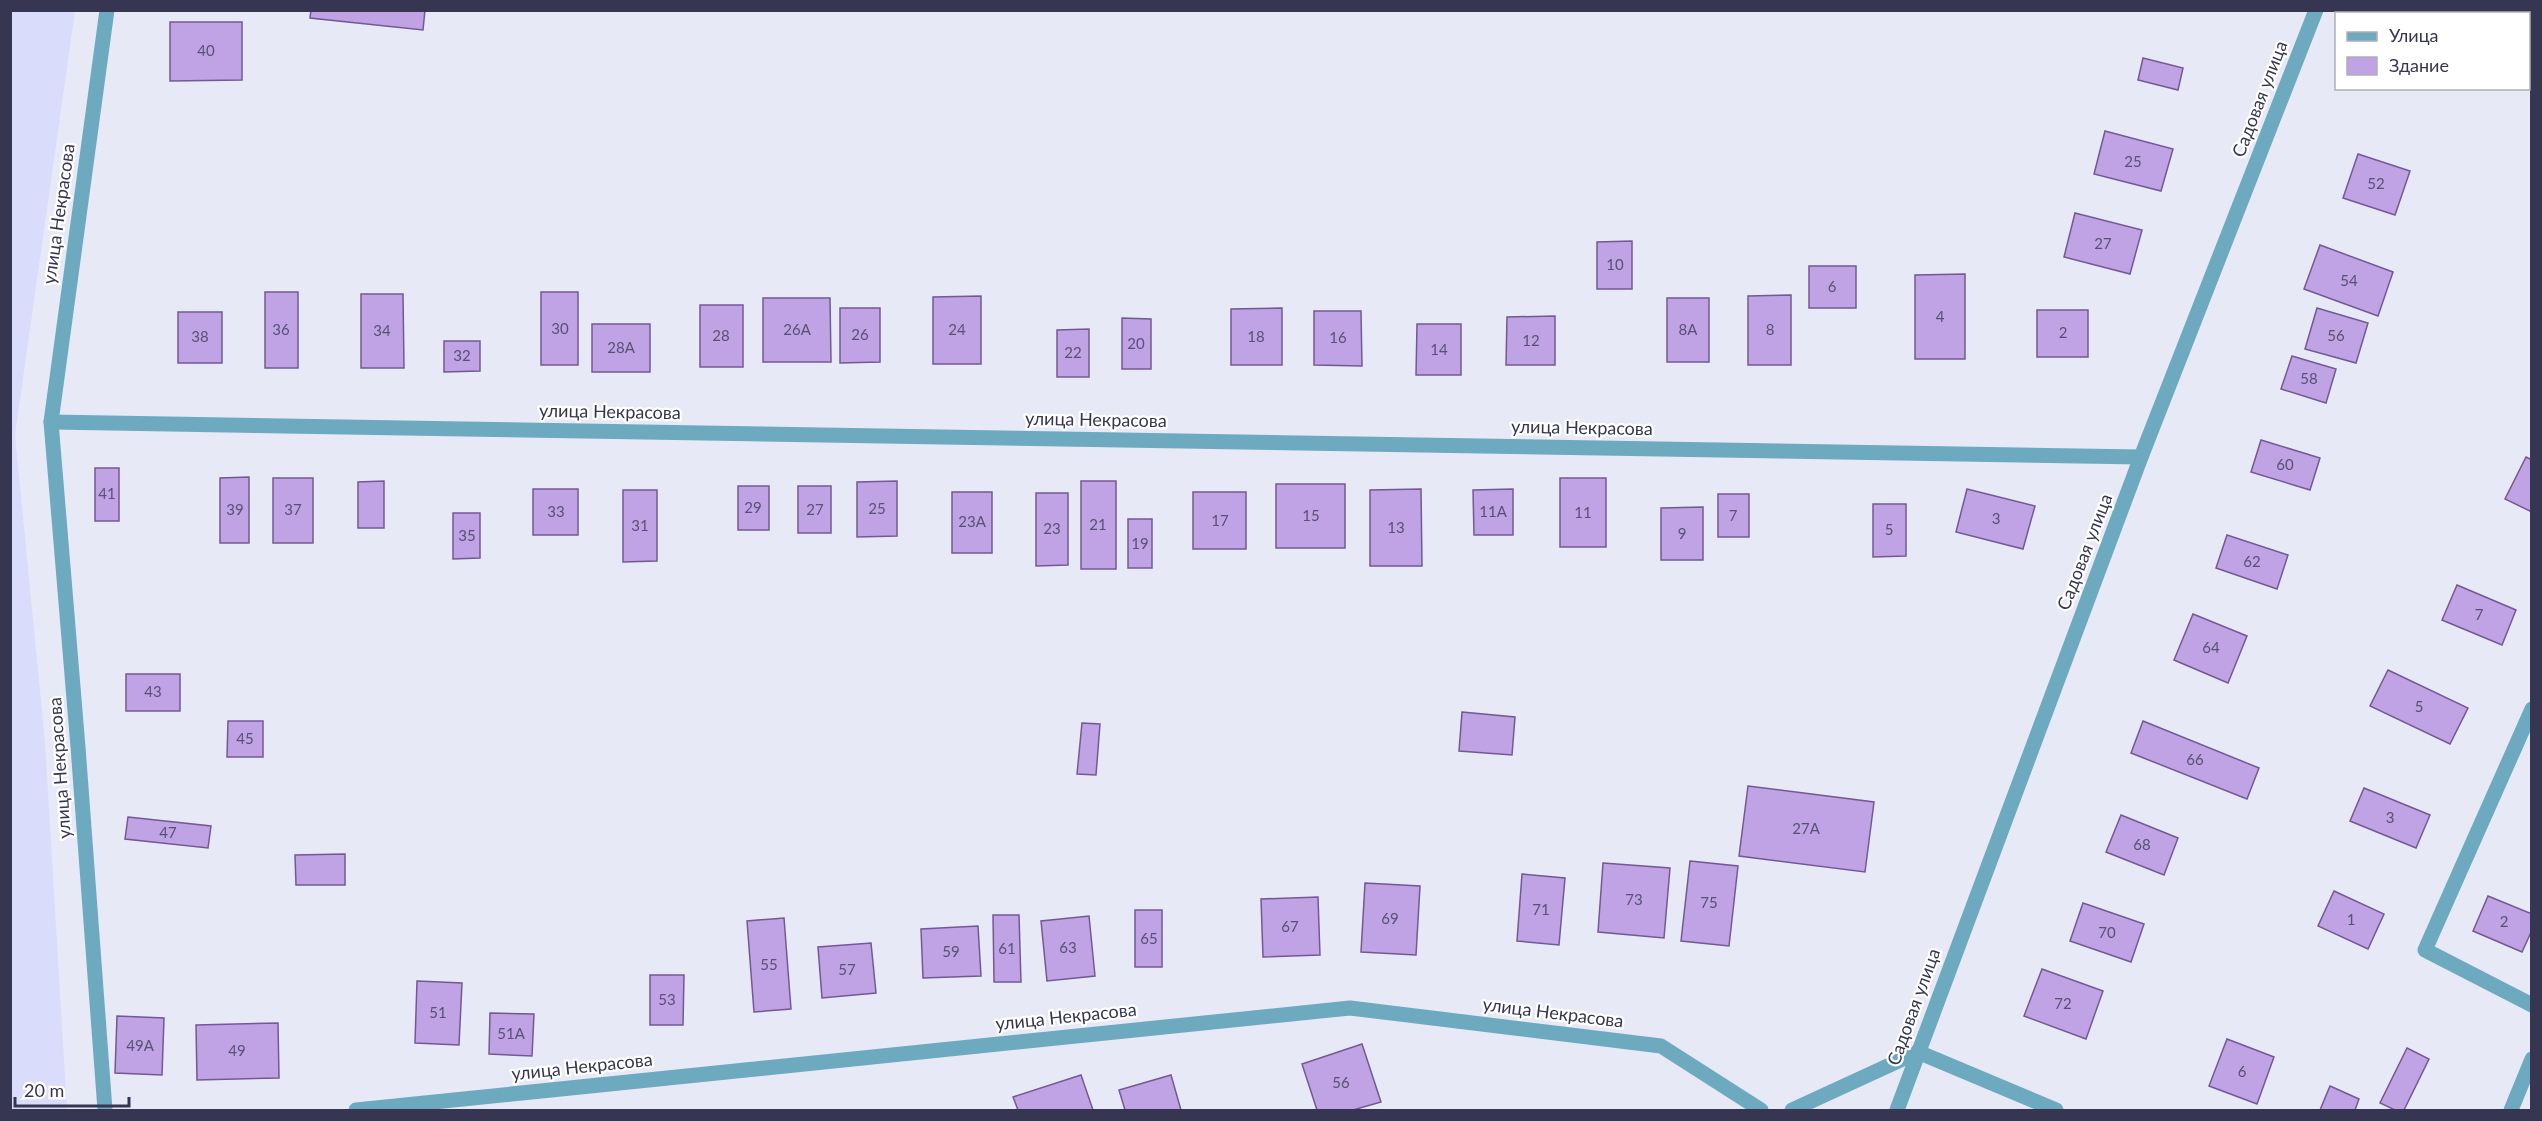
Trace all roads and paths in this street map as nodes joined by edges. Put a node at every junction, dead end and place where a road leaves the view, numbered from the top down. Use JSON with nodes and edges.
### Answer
{"nodes":[{"id":1,"x":107,"y":10,"type":"edge"},
{"id":2,"x":2316,"y":10,"type":"edge"},
{"id":3,"x":51,"y":422,"type":"junction"},
{"id":4,"x":2141,"y":457,"type":"junction"},
{"id":5,"x":2532,"y":709,"type":"edge"},
{"id":6,"x":2532,"y":1005,"type":"edge"},
{"id":7,"x":1918,"y":1053,"type":"junction"},
{"id":8,"x":2532,"y":1059,"type":"edge"},
{"id":9,"x":105,"y":1110,"type":"edge"},
{"id":10,"x":356,"y":1110,"type":"edge"},
{"id":11,"x":1761,"y":1110,"type":"edge"},
{"id":12,"x":1792,"y":1110,"type":"edge"},
{"id":13,"x":1897,"y":1110,"type":"edge"},
{"id":14,"x":2056,"y":1110,"type":"edge"},
{"id":15,"x":2511,"y":1110,"type":"edge"}],
"edges":[{"from":1,"to":3,"type":"street","name":"улица Некрасова"},
{"from":2,"to":4,"type":"street","name":"Садовая улица"},
{"from":3,"to":4,"type":"street","name":"улица Некрасова"},
{"from":3,"to":9,"type":"street","name":"улица Некрасова"},
{"from":4,"to":7,"type":"street","name":"Садовая улица"},
{"from":5,"to":6,"type":"street"},
{"from":7,"to":12,"type":"street"},
{"from":7,"to":13,"type":"street","name":"Садовая улица"},
{"from":7,"to":14,"type":"street"},
{"from":8,"to":15,"type":"street"},
{"from":10,"to":11,"type":"street","name":"улица Некрасова"}]}
